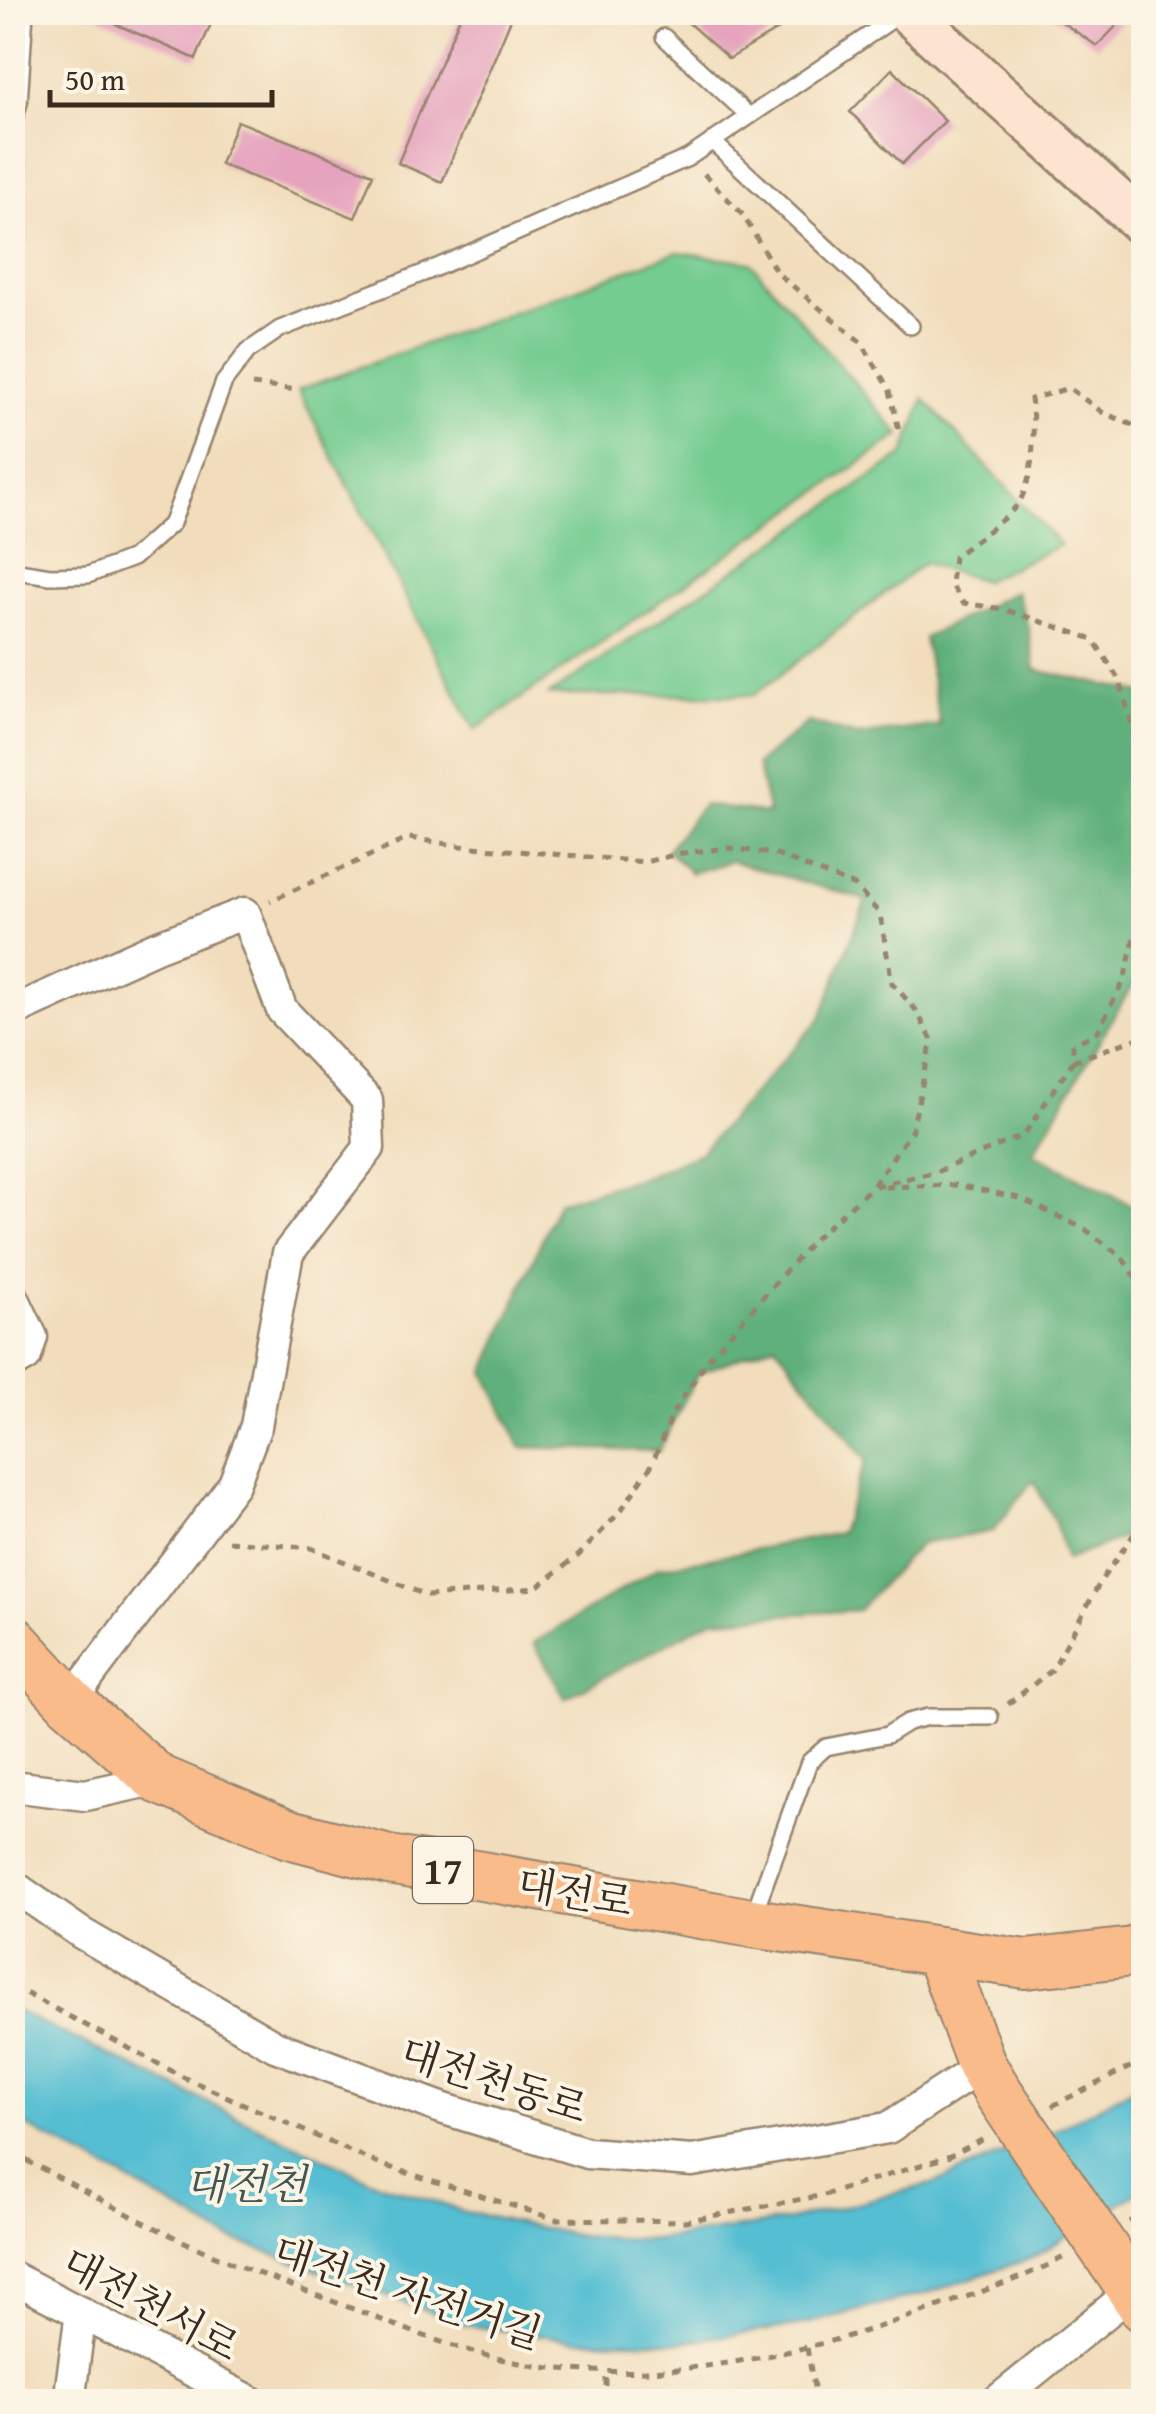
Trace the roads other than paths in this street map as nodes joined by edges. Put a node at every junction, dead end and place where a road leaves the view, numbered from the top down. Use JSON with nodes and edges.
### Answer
{"nodes":[{"id":1,"x":25,"y":12,"type":"edge"},
{"id":2,"x":906,"y":12,"type":"edge"},
{"id":3,"x":664,"y":37,"type":"dead end"},
{"id":4,"x":748,"y":116,"type":"junction"},
{"id":5,"x":12,"y":129,"type":"edge"},
{"id":6,"x":712,"y":141,"type":"junction"},
{"id":7,"x":1144,"y":224,"type":"edge"},
{"id":8,"x":911,"y":326,"type":"dead end"},
{"id":9,"x":12,"y":570,"type":"edge"},
{"id":10,"x":12,"y":1012,"type":"edge"},
{"id":11,"x":12,"y":1295,"type":"edge"},
{"id":12,"x":12,"y":1364,"type":"edge"},
{"id":13,"x":12,"y":1639,"type":"edge"},
{"id":14,"x":70,"y":1702,"type":"junction"},
{"id":15,"x":990,"y":1717,"type":"road end"},
{"id":16,"x":158,"y":1779,"type":"junction"},
{"id":17,"x":12,"y":1786,"type":"edge"},
{"id":18,"x":12,"y":1885,"type":"edge"},
{"id":19,"x":752,"y":1922,"type":"junction"},
{"id":20,"x":1144,"y":1946,"type":"edge"},
{"id":21,"x":940,"y":1951,"type":"junction"},
{"id":22,"x":989,"y":2077,"type":"junction"},
{"id":23,"x":1122,"y":2270,"type":"edge"},
{"id":24,"x":12,"y":2276,"type":"edge"},
{"id":25,"x":80,"y":2312,"type":"junction"},
{"id":26,"x":69,"y":2402,"type":"edge"},
{"id":27,"x":252,"y":2402,"type":"edge"},
{"id":28,"x":996,"y":2402,"type":"edge"}],
"edges":[{"from":1,"to":5,"type":"lane"},
{"from":2,"to":4,"type":"lane"},
{"from":2,"to":7,"type":"main road"},
{"from":3,"to":4,"type":"lane"},
{"from":4,"to":6,"type":"lane"},
{"from":6,"to":8,"type":"lane"},
{"from":6,"to":9,"type":"lane"},
{"from":10,"to":14,"type":"street"},
{"from":11,"to":12,"type":"street"},
{"from":13,"to":14,"type":"main road","name":"대전로","number":"17"},
{"from":14,"to":16,"type":"main road","name":"대전로","number":"17"},
{"from":15,"to":19,"type":"lane"},
{"from":16,"to":17,"type":"street"},
{"from":16,"to":19,"type":"main road","name":"대전로","number":"17"},
{"from":18,"to":22,"type":"street","name":"대전천동로"},
{"from":19,"to":21,"type":"main road","name":"대전로","number":"17"},
{"from":20,"to":21,"type":"main road","name":"대전로"},
{"from":21,"to":22,"type":"main road"},
{"from":22,"to":23,"type":"main road","bridge":true},
{"from":23,"to":28,"type":"street"},
{"from":24,"to":25,"type":"street","name":"대전천서로"},
{"from":25,"to":26,"type":"street"},
{"from":25,"to":27,"type":"street","name":"대전천서로"}]}
